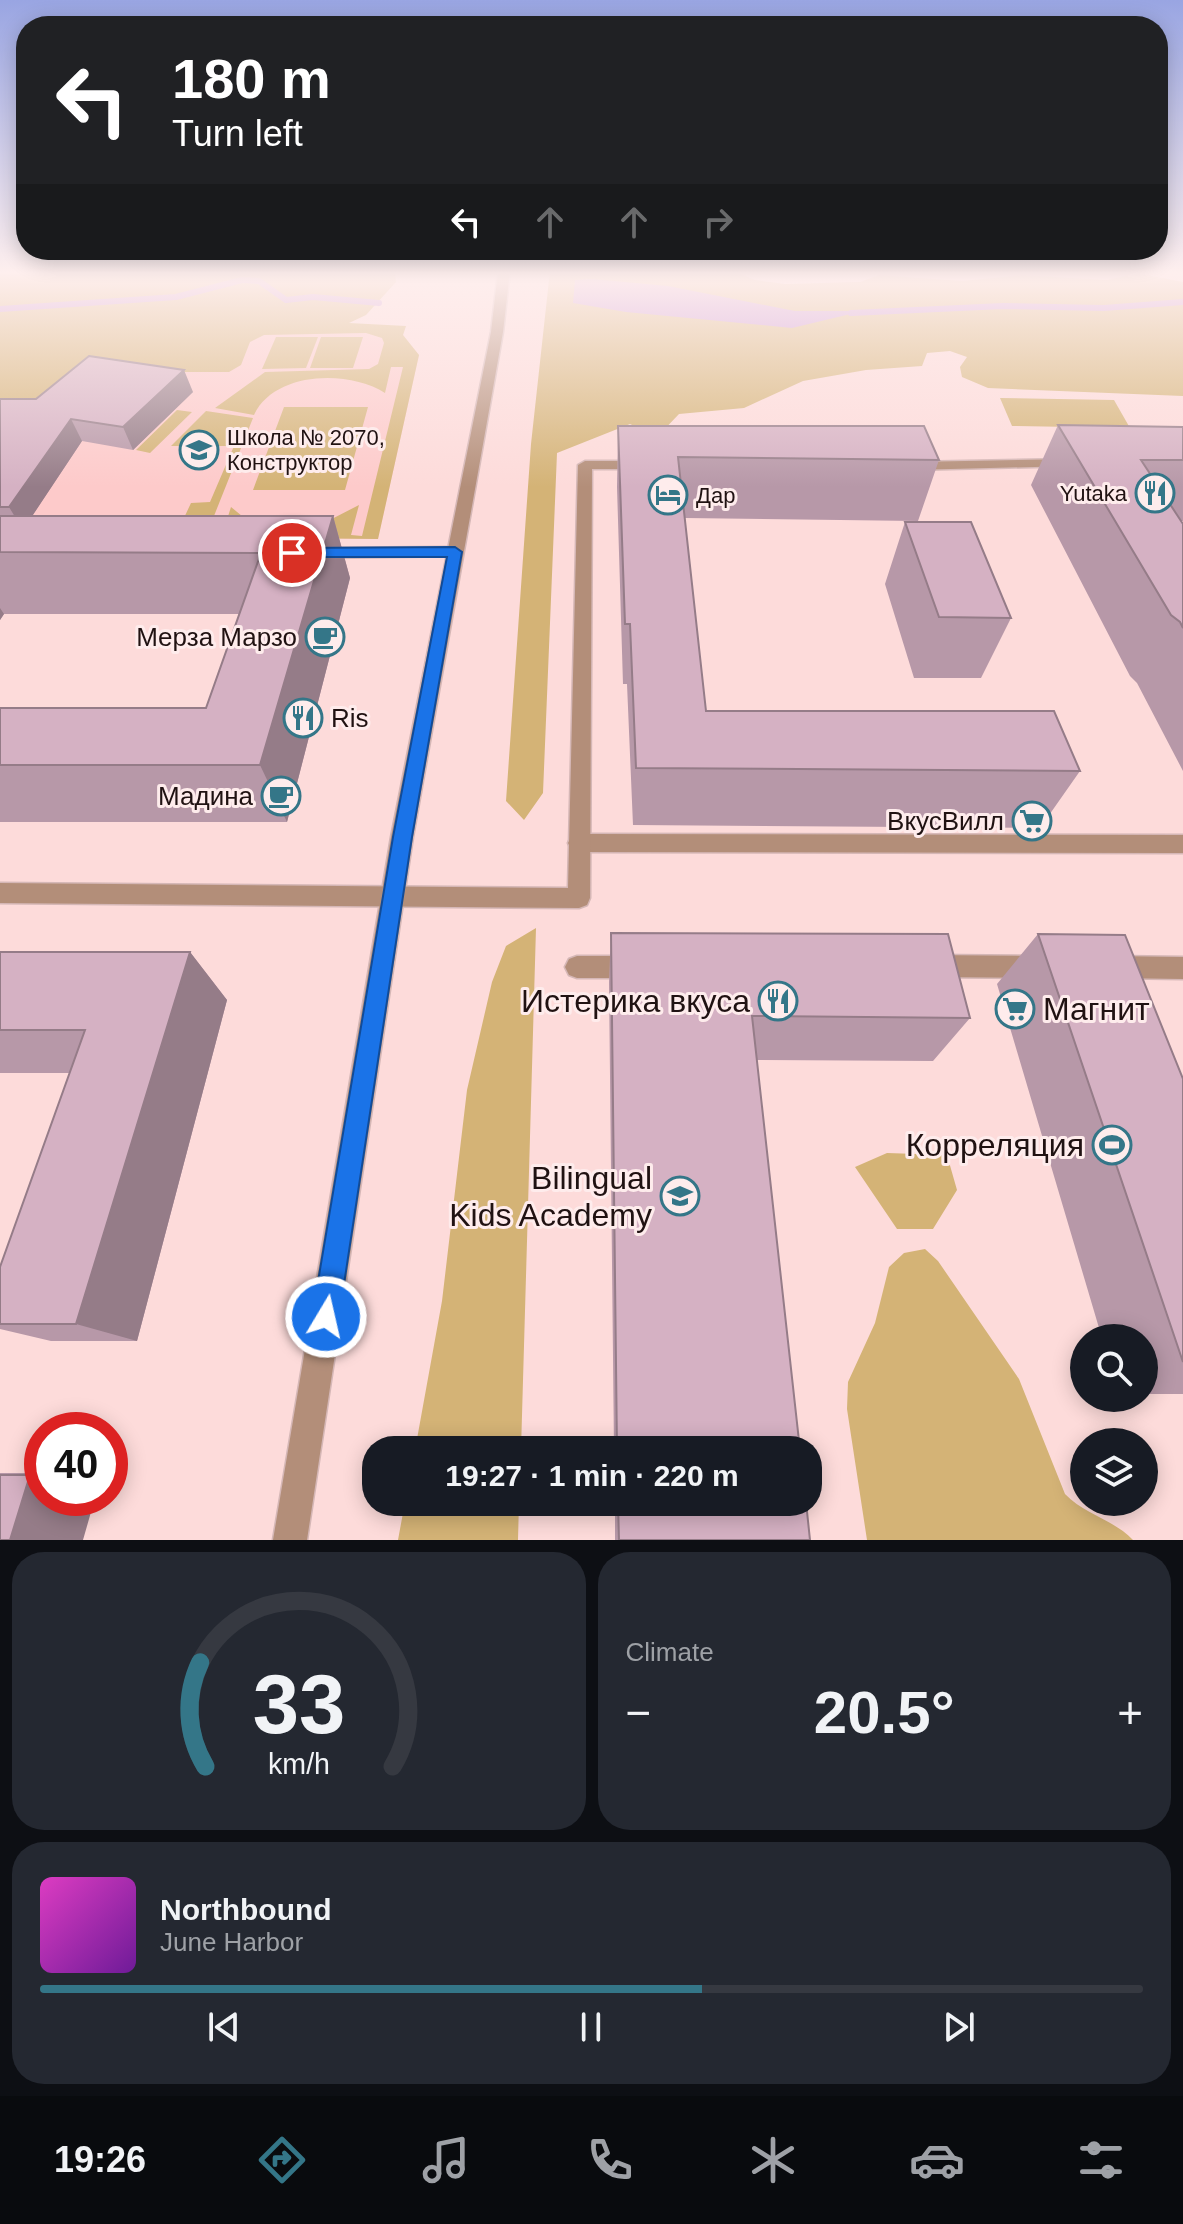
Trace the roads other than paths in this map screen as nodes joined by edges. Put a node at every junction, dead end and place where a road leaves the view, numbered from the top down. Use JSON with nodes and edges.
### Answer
{"nodes":[{"id":1,"x":495,"y":343,"type":"edge"},
{"id":2,"x":1089,"y":460,"type":"edge"},
{"id":3,"x":663,"y":465,"type":"edge"},
{"id":4,"x":900,"y":466,"type":"edge"},
{"id":5,"x":455,"y":552,"type":"junction"},
{"id":6,"x":292,"y":553,"type":"edge"},
{"id":7,"x":579,"y":843,"type":"junction"},
{"id":8,"x":1183,"y":844,"type":"edge"},
{"id":9,"x":0,"y":893,"type":"edge"},
{"id":10,"x":395,"y":893,"type":"junction"},
{"id":11,"x":900,"y":966,"type":"edge"},
{"id":12,"x":577,"y":967,"type":"dead end"},
{"id":13,"x":654,"y":967,"type":"edge"},
{"id":14,"x":1183,"y":968,"type":"edge"},
{"id":15,"x":290,"y":1540,"type":"edge"}],
"edges":[{"from":1,"to":5,"type":"street"},
{"from":2,"to":4,"type":"street"},
{"from":3,"to":7,"type":"street"},
{"from":5,"to":6,"type":"street"},
{"from":5,"to":10,"type":"street"},
{"from":7,"to":8,"type":"street"},
{"from":7,"to":10,"type":"street"},
{"from":9,"to":10,"type":"street"},
{"from":10,"to":15,"type":"street"},
{"from":11,"to":14,"type":"street"},
{"from":12,"to":13,"type":"street"}]}
